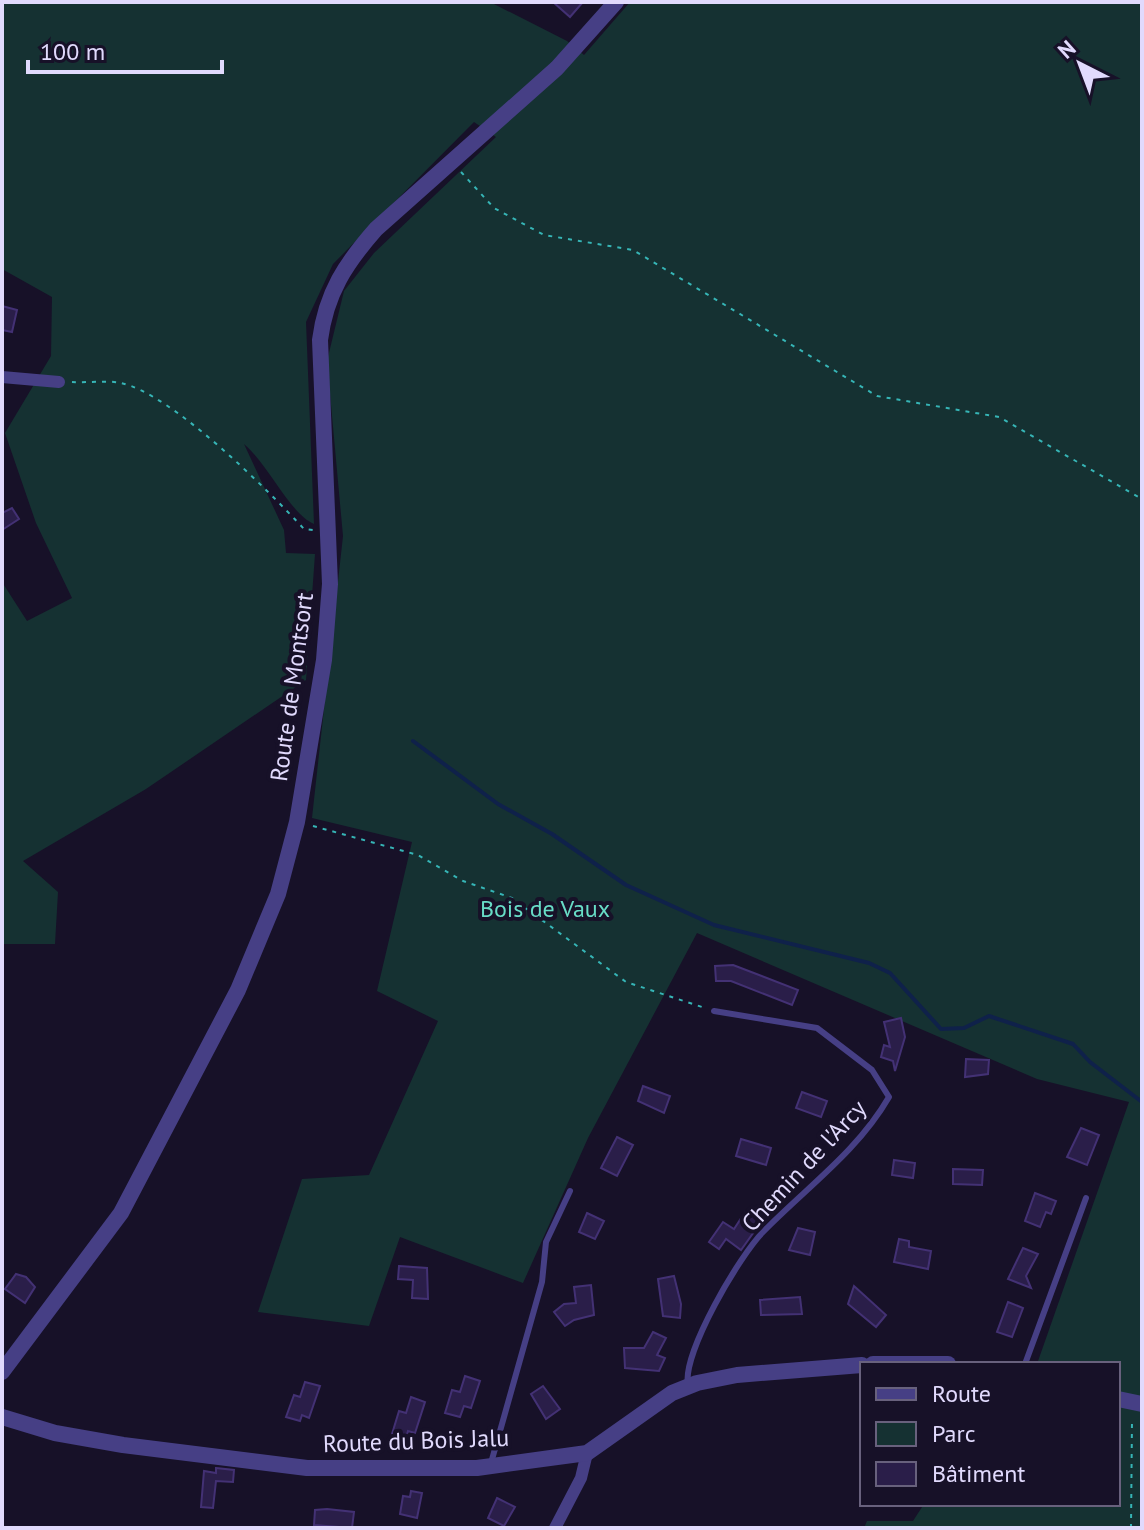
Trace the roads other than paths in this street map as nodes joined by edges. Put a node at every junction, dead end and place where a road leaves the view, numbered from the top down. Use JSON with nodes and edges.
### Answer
{"nodes":[{"id":1,"x":616,"y":2,"type":"edge"},
{"id":2,"x":2,"y":377,"type":"edge"},
{"id":3,"x":59,"y":382,"type":"road end"},
{"id":4,"x":714,"y":1011,"type":"road end"},
{"id":5,"x":570,"y":1191,"type":"dead end"},
{"id":6,"x":1086,"y":1198,"type":"dead end"},
{"id":7,"x":1026,"y":1362,"type":"edge"},
{"id":8,"x":860,"y":1365,"type":"edge"},
{"id":9,"x":2,"y":1372,"type":"edge"},
{"id":10,"x":688,"y":1386,"type":"junction"},
{"id":11,"x":2,"y":1417,"type":"edge"},
{"id":12,"x":587,"y":1453,"type":"junction"},
{"id":13,"x":490,"y":1467,"type":"junction"},
{"id":14,"x":555,"y":1528,"type":"edge"}],
"edges":[{"from":1,"to":9,"type":"street","name":"Route de Montsort"},
{"from":2,"to":3,"type":"street"},
{"from":4,"to":10,"type":"lane","name":"Chemin de l'Arcy"},
{"from":5,"to":13,"type":"lane"},
{"from":6,"to":7,"type":"lane"},
{"from":8,"to":10,"type":"street","name":"Route du Bois Jalu"},
{"from":10,"to":12,"type":"street","name":"Route du Bois Jalu"},
{"from":11,"to":13,"type":"street","name":"Route du Bois Jalu"},
{"from":12,"to":13,"type":"street","name":"Route du Bois Jalu"},
{"from":12,"to":14,"type":"street"}]}
